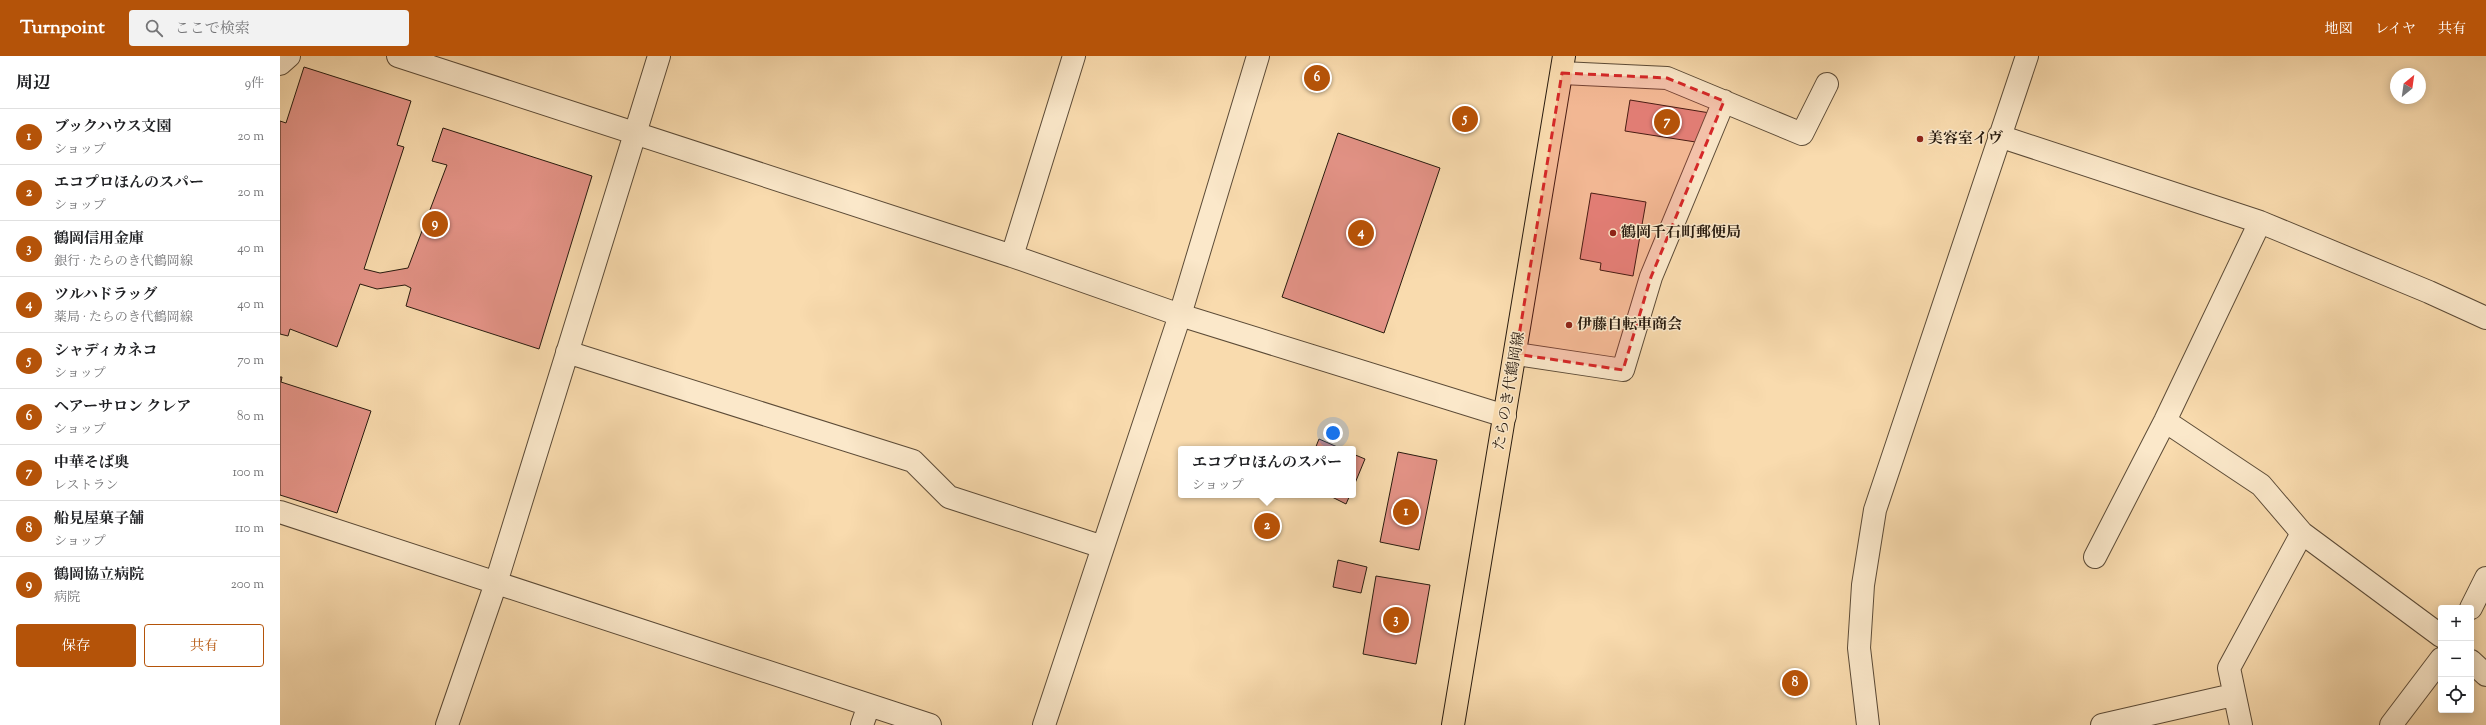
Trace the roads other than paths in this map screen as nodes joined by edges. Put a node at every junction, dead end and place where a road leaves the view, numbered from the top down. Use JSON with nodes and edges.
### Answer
{"nodes":[{"id":1,"x":289,"y":56,"type":"edge"},
{"id":2,"x":398,"y":56,"type":"edge"},
{"id":3,"x":659,"y":56,"type":"edge"},
{"id":4,"x":1074,"y":56,"type":"edge"},
{"id":5,"x":1258,"y":56,"type":"edge"},
{"id":6,"x":2027,"y":56,"type":"edge"},
{"id":7,"x":280,"y":64,"type":"edge"},
{"id":8,"x":1563,"y":65,"type":"edge"},
{"id":9,"x":1827,"y":84,"type":"dead end"},
{"id":10,"x":1724,"y":101,"type":"junction"},
{"id":11,"x":634,"y":133,"type":"junction"},
{"id":12,"x":1999,"y":136,"type":"junction"},
{"id":13,"x":2260,"y":222,"type":"junction"},
{"id":14,"x":1012,"y":256,"type":"junction"},
{"id":15,"x":1180,"y":315,"type":"junction"},
{"id":16,"x":2486,"y":318,"type":"edge"},
{"id":17,"x":567,"y":352,"type":"junction"},
{"id":18,"x":1516,"y":354,"type":"junction"},
{"id":19,"x":1505,"y":416,"type":"junction"},
{"id":20,"x":2165,"y":421,"type":"junction"},
{"id":21,"x":280,"y":512,"type":"edge"},
{"id":22,"x":2302,"y":534,"type":"junction"},
{"id":23,"x":1103,"y":547,"type":"junction"},
{"id":24,"x":2096,"y":557,"type":"dead end"},
{"id":25,"x":2486,"y":578,"type":"edge"},
{"id":26,"x":496,"y":583,"type":"junction"},
{"id":27,"x":2472,"y":605,"type":"edge"},
{"id":28,"x":2438,"y":634,"type":"edge"},
{"id":29,"x":2438,"y":663,"type":"edge"},
{"id":30,"x":2474,"y":664,"type":"edge"},
{"id":31,"x":2486,"y":675,"type":"edge"},
{"id":32,"x":2233,"y":695,"type":"junction"},
{"id":33,"x":866,"y":715,"type":"edge"},
{"id":34,"x":447,"y":725,"type":"edge"},
{"id":35,"x":930,"y":725,"type":"edge"},
{"id":36,"x":1044,"y":725,"type":"edge"},
{"id":37,"x":1453,"y":725,"type":"edge"},
{"id":38,"x":1868,"y":725,"type":"edge"},
{"id":39,"x":2102,"y":725,"type":"edge"},
{"id":40,"x":2241,"y":725,"type":"edge"},
{"id":41,"x":2391,"y":725,"type":"edge"}],
"edges":[{"from":1,"to":7,"type":"street"},
{"from":2,"to":11,"type":"street"},
{"from":3,"to":11,"type":"street"},
{"from":4,"to":14,"type":"street"},
{"from":5,"to":15,"type":"street"},
{"from":6,"to":12,"type":"street"},
{"from":8,"to":10,"type":"street"},
{"from":8,"to":18,"type":"main road","name":"たらのき代鶴岡線"},
{"from":9,"to":10,"type":"street"},
{"from":10,"to":18,"type":"street"},
{"from":11,"to":14,"type":"street"},
{"from":11,"to":17,"type":"street"},
{"from":12,"to":13,"type":"street"},
{"from":12,"to":38,"type":"street"},
{"from":13,"to":16,"type":"street"},
{"from":13,"to":20,"type":"street"},
{"from":14,"to":15,"type":"street"},
{"from":15,"to":19,"type":"street"},
{"from":15,"to":23,"type":"street"},
{"from":17,"to":23,"type":"street"},
{"from":17,"to":26,"type":"street"},
{"from":18,"to":19,"type":"main road","name":"たらのき代鶴岡線"},
{"from":19,"to":37,"type":"main road","name":"たらのき代鶴岡線"},
{"from":20,"to":22,"type":"street"},
{"from":20,"to":24,"type":"street"},
{"from":21,"to":26,"type":"street"},
{"from":22,"to":28,"type":"street"},
{"from":22,"to":32,"type":"street"},
{"from":23,"to":36,"type":"street"},
{"from":25,"to":27,"type":"street"},
{"from":26,"to":33,"type":"street"},
{"from":26,"to":34,"type":"street"},
{"from":29,"to":41,"type":"street"},
{"from":30,"to":31,"type":"street"},
{"from":32,"to":39,"type":"street"},
{"from":32,"to":40,"type":"street"},
{"from":33,"to":35,"type":"street"}]}
